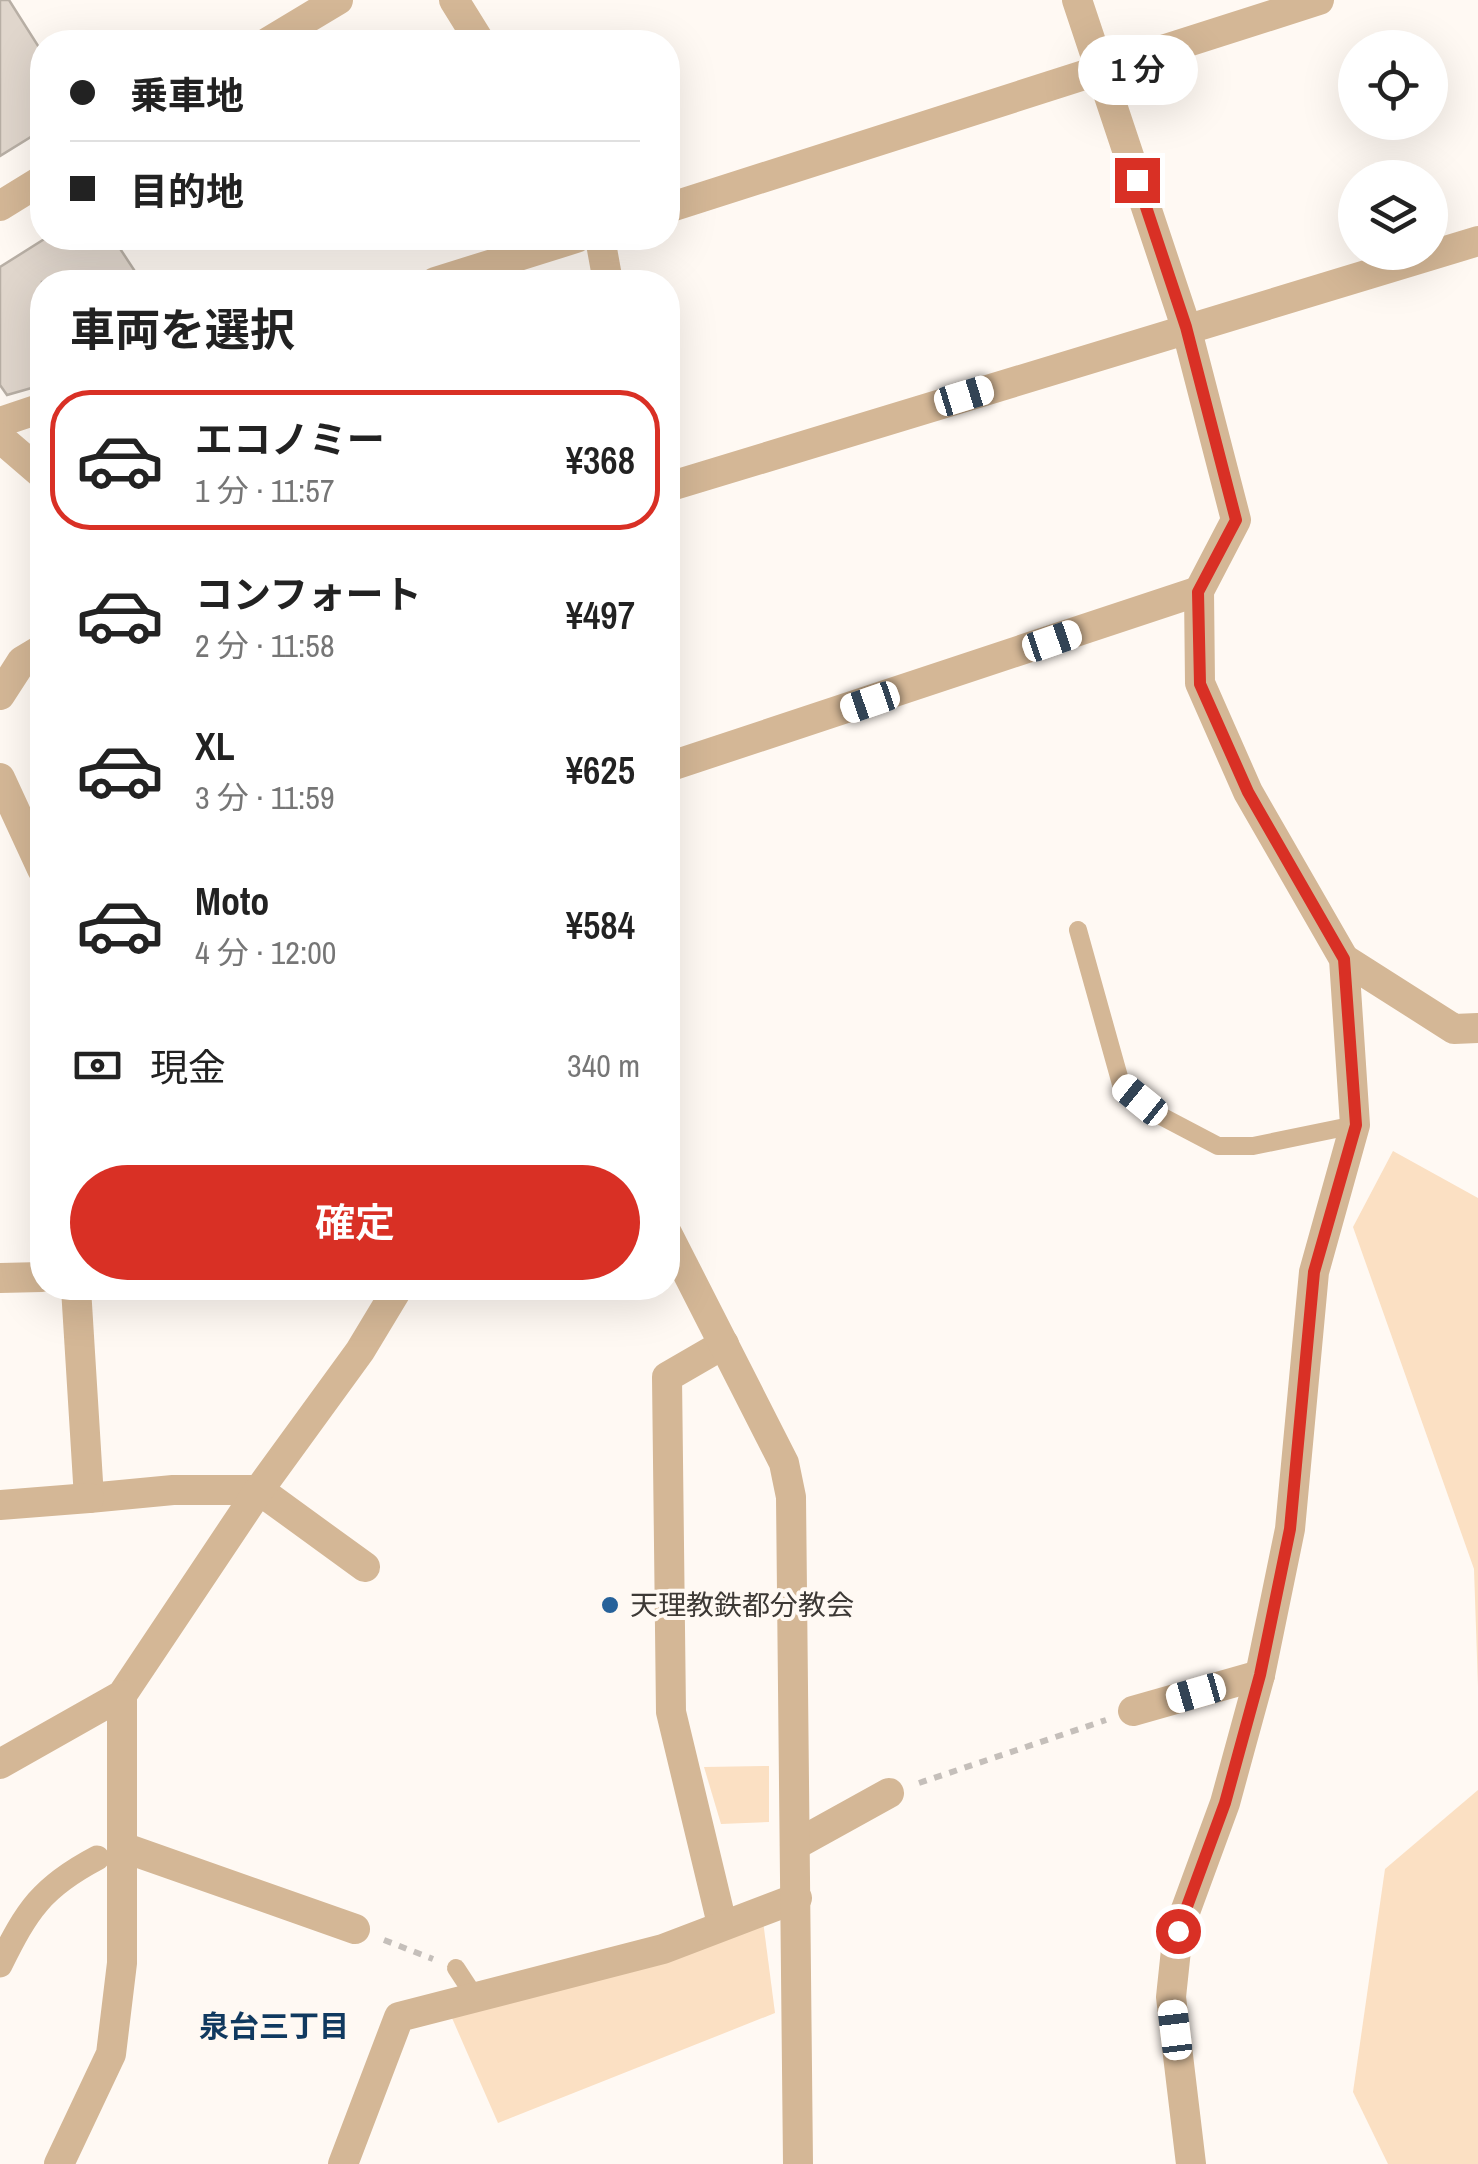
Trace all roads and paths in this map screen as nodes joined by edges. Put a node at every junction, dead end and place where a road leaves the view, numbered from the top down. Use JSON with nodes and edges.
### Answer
{"nodes":[{"id":1,"x":338,"y":0,"type":"edge"},
{"id":2,"x":454,"y":0,"type":"edge"},
{"id":3,"x":1077,"y":0,"type":"edge"},
{"id":4,"x":1319,"y":0,"type":"edge"},
{"id":5,"x":288,"y":30,"type":"edge"},
{"id":6,"x":473,"y":30,"type":"edge"},
{"id":7,"x":1100,"y":70,"type":"junction"},
{"id":8,"x":30,"y":187,"type":"edge"},
{"id":9,"x":680,"y":204,"type":"edge"},
{"id":10,"x":0,"y":206,"type":"edge"},
{"id":11,"x":1478,"y":241,"type":"edge"},
{"id":12,"x":538,"y":250,"type":"edge"},
{"id":13,"x":473,"y":270,"type":"edge"},
{"id":14,"x":1186,"y":327,"type":"junction"},
{"id":15,"x":30,"y":412,"type":"edge"},
{"id":16,"x":0,"y":422,"type":"edge"},
{"id":17,"x":0,"y":438,"type":"edge"},
{"id":18,"x":30,"y":464,"type":"edge"},
{"id":19,"x":680,"y":483,"type":"edge"},
{"id":20,"x":1198,"y":592,"type":"junction"},
{"id":21,"x":30,"y":656,"type":"edge"},
{"id":22,"x":0,"y":695,"type":"edge"},
{"id":23,"x":680,"y":763,"type":"edge"},
{"id":24,"x":0,"y":778,"type":"edge"},
{"id":25,"x":30,"y":843,"type":"edge"},
{"id":26,"x":1078,"y":930,"type":"dead end"},
{"id":27,"x":1344,"y":959,"type":"junction"},
{"id":28,"x":1478,"y":1028,"type":"edge"},
{"id":29,"x":1356,"y":1125,"type":"junction"},
{"id":30,"x":680,"y":1258,"type":"edge"},
{"id":31,"x":30,"y":1277,"type":"edge"},
{"id":32,"x":0,"y":1278,"type":"edge"},
{"id":33,"x":77,"y":1300,"type":"edge"},
{"id":34,"x":391,"y":1300,"type":"edge"},
{"id":35,"x":724,"y":1344,"type":"junction"},
{"id":36,"x":259,"y":1490,"type":"junction"},
{"id":37,"x":89,"y":1498,"type":"junction"},
{"id":38,"x":0,"y":1504,"type":"edge"},
{"id":39,"x":365,"y":1567,"type":"dead end"},
{"id":40,"x":1260,"y":1675,"type":"junction"},
{"id":41,"x":122,"y":1695,"type":"junction"},
{"id":42,"x":1133,"y":1711,"type":"joint"},
{"id":43,"x":0,"y":1764,"type":"edge"},
{"id":44,"x":889,"y":1793,"type":"joint"},
{"id":45,"x":795,"y":1845,"type":"junction"},
{"id":46,"x":111,"y":1853,"type":"junction"},
{"id":47,"x":797,"y":1898,"type":"junction"},
{"id":48,"x":722,"y":1924,"type":"junction"},
{"id":49,"x":355,"y":1929,"type":"joint"},
{"id":50,"x":0,"y":1965,"type":"edge"},
{"id":51,"x":456,"y":1968,"type":"joint"},
{"id":52,"x":477,"y":2000,"type":"junction"},
{"id":53,"x":59,"y":2164,"type":"edge"},
{"id":54,"x":343,"y":2164,"type":"edge"},
{"id":55,"x":798,"y":2164,"type":"edge"},
{"id":56,"x":1191,"y":2164,"type":"edge"}],
"edges":[{"from":1,"to":5,"type":"street"},
{"from":2,"to":6,"type":"street"},
{"from":3,"to":7,"type":"street"},
{"from":4,"to":7,"type":"street"},
{"from":7,"to":9,"type":"street"},
{"from":7,"to":14,"type":"street"},
{"from":8,"to":10,"type":"street"},
{"from":11,"to":14,"type":"street"},
{"from":12,"to":13,"type":"street"},
{"from":14,"to":19,"type":"street"},
{"from":14,"to":20,"type":"street"},
{"from":15,"to":16,"type":"street"},
{"from":17,"to":18,"type":"street"},
{"from":20,"to":23,"type":"street"},
{"from":20,"to":27,"type":"street"},
{"from":21,"to":22,"type":"street"},
{"from":24,"to":25,"type":"street"},
{"from":26,"to":29,"type":"lane"},
{"from":27,"to":28,"type":"street"},
{"from":27,"to":29,"type":"street"},
{"from":29,"to":40,"type":"street"},
{"from":30,"to":35,"type":"street"},
{"from":31,"to":32,"type":"street"},
{"from":33,"to":37,"type":"street"},
{"from":34,"to":36,"type":"street"},
{"from":35,"to":45,"type":"street"},
{"from":35,"to":48,"type":"street"},
{"from":36,"to":37,"type":"street"},
{"from":36,"to":39,"type":"street"},
{"from":36,"to":41,"type":"street"},
{"from":37,"to":38,"type":"street"},
{"from":40,"to":42,"type":"street"},
{"from":40,"to":56,"type":"street"},
{"from":41,"to":43,"type":"street"},
{"from":41,"to":46,"type":"street"},
{"from":42,"to":44,"type":"path"},
{"from":44,"to":45,"type":"street"},
{"from":45,"to":47,"type":"street"},
{"from":46,"to":49,"type":"street"},
{"from":46,"to":50,"type":"street"},
{"from":46,"to":53,"type":"street"},
{"from":47,"to":48,"type":"street"},
{"from":47,"to":55,"type":"street"},
{"from":48,"to":52,"type":"street"},
{"from":49,"to":51,"type":"path"},
{"from":51,"to":52,"type":"lane"},
{"from":52,"to":54,"type":"street"}]}
